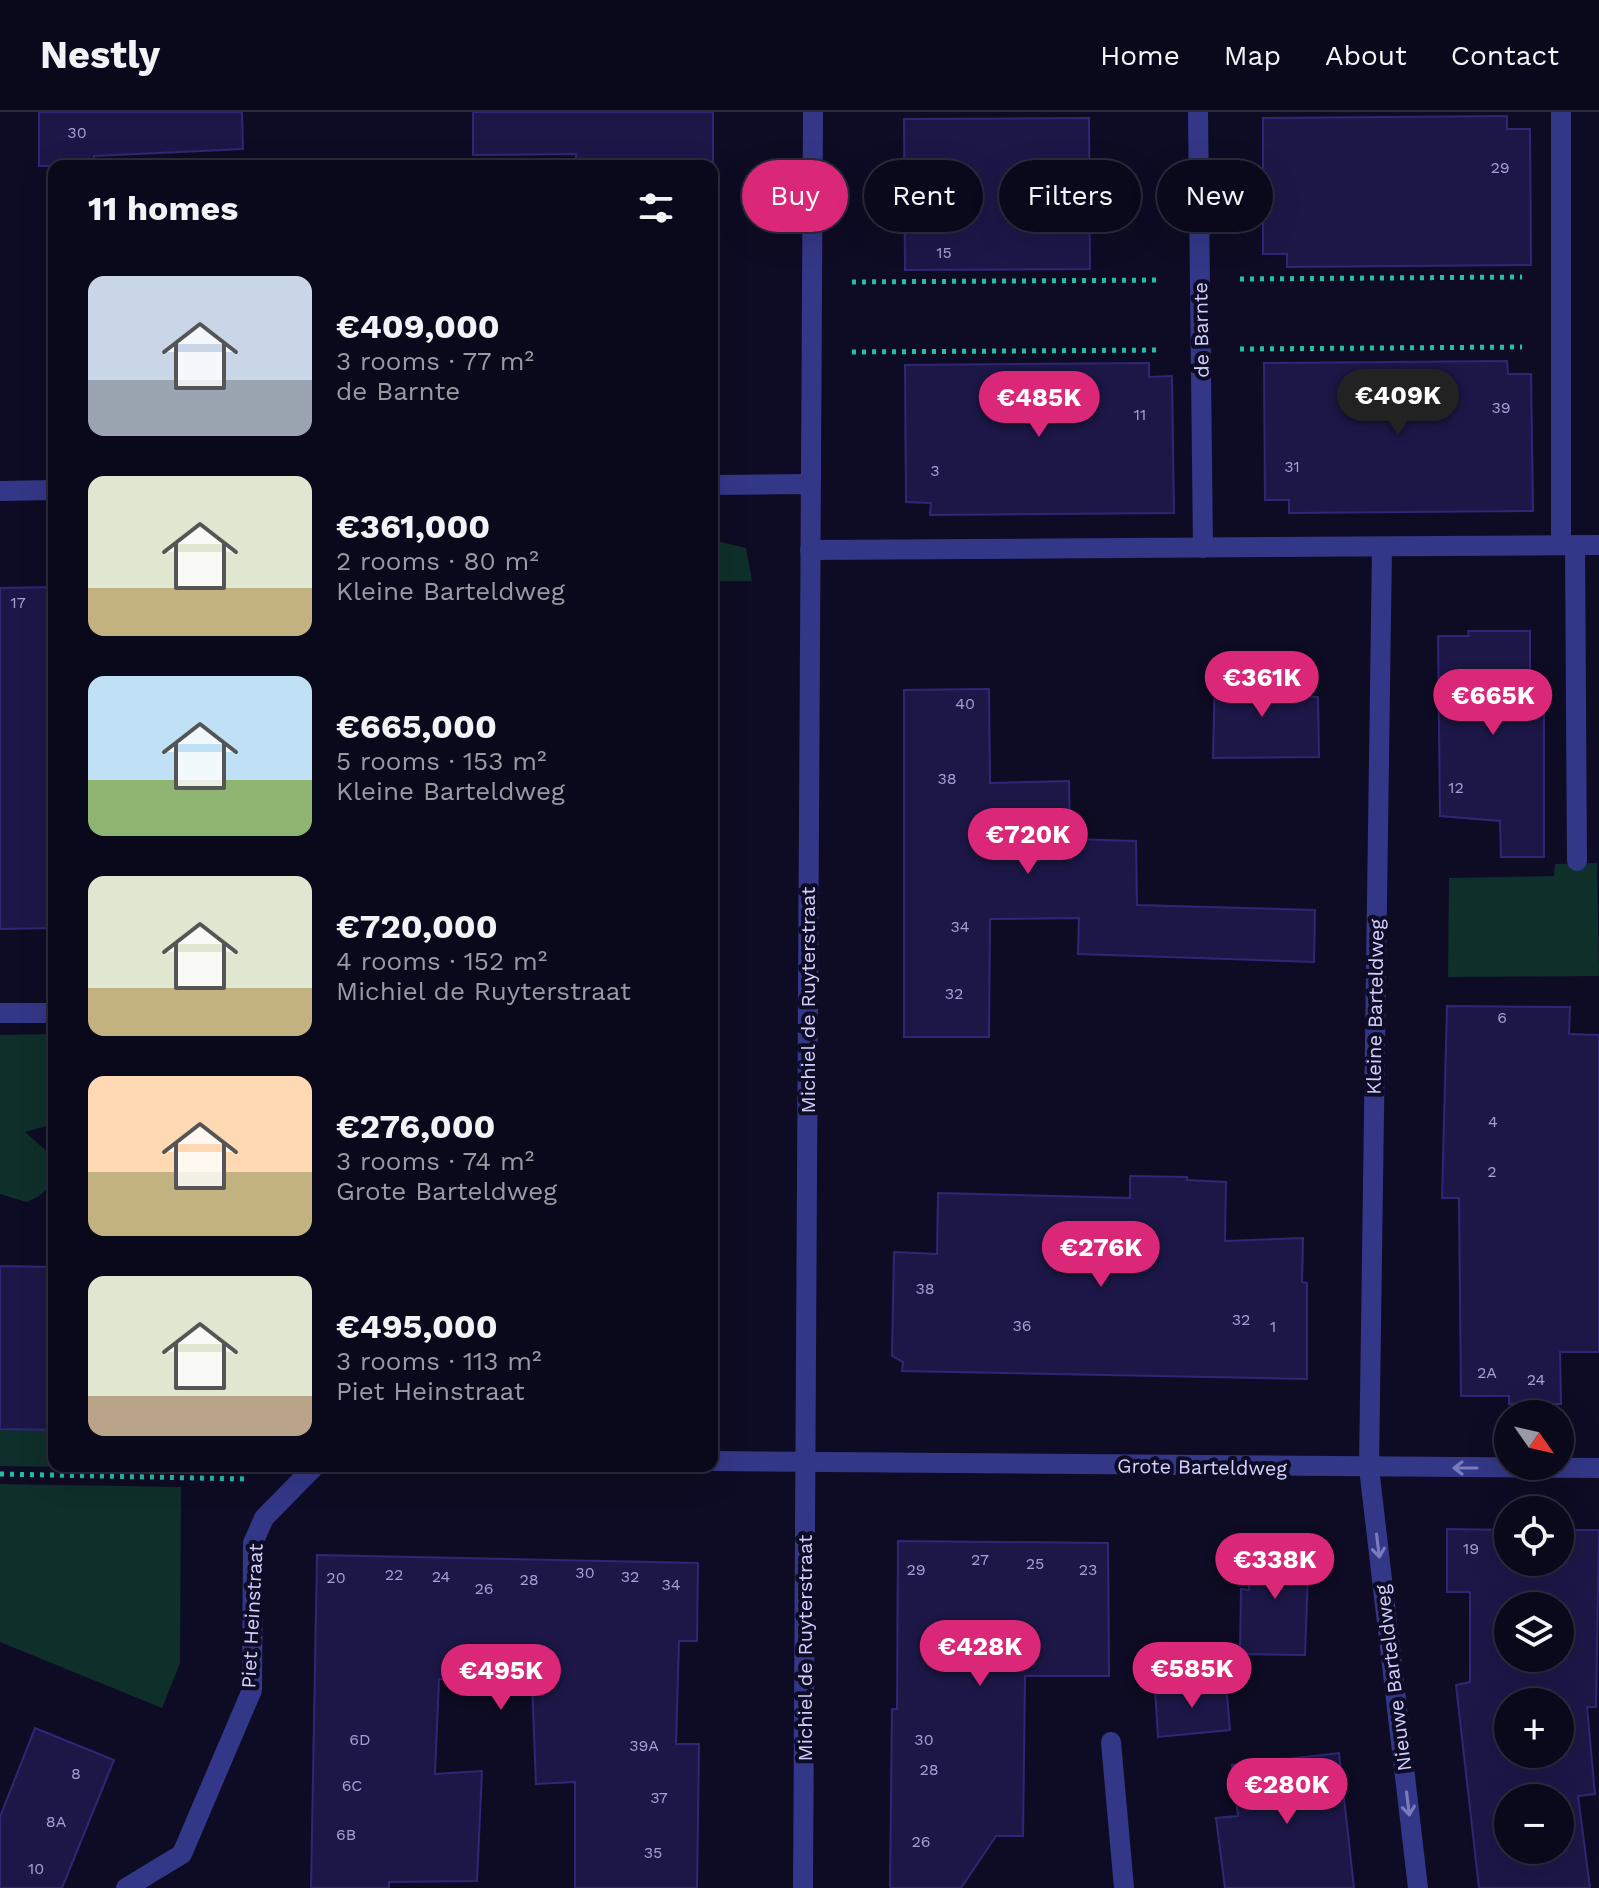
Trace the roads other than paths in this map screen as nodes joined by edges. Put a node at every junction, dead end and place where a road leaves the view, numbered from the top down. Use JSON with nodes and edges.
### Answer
{"nodes":[{"id":1,"x":813,"y":112,"type":"edge"},
{"id":2,"x":1198,"y":112,"type":"edge"},
{"id":3,"x":1561,"y":112,"type":"edge"},
{"id":4,"x":810,"y":484,"type":"junction"},
{"id":5,"x":718,"y":485,"type":"edge"},
{"id":6,"x":48,"y":490,"type":"edge"},
{"id":7,"x":0,"y":491,"type":"edge"},
{"id":8,"x":1568,"y":545,"type":"junction"},
{"id":9,"x":1599,"y":545,"type":"edge"},
{"id":10,"x":1382,"y":547,"type":"junction"},
{"id":11,"x":1203,"y":548,"type":"junction"},
{"id":12,"x":810,"y":550,"type":"junction"},
{"id":13,"x":1577,"y":861,"type":"dead end"},
{"id":14,"x":0,"y":1013,"type":"edge"},
{"id":15,"x":48,"y":1013,"type":"edge"},
{"id":16,"x":718,"y":1461,"type":"edge"},
{"id":17,"x":806,"y":1463,"type":"junction"},
{"id":18,"x":1369,"y":1468,"type":"junction"},
{"id":19,"x":1599,"y":1468,"type":"edge"},
{"id":20,"x":309,"y":1472,"type":"edge"},
{"id":21,"x":1111,"y":1742,"type":"dead end"},
{"id":22,"x":126,"y":1888,"type":"edge"},
{"id":23,"x":803,"y":1888,"type":"edge"},
{"id":24,"x":1124,"y":1888,"type":"edge"},
{"id":25,"x":1418,"y":1888,"type":"edge"}],
"edges":[{"from":1,"to":4,"type":"street","name":"Michiel de Ruyterstraat"},
{"from":2,"to":11,"type":"street","name":"de Barnte"},
{"from":3,"to":8,"type":"street"},
{"from":4,"to":5,"type":"street"},
{"from":4,"to":12,"type":"street","name":"Michiel de Ruyterstraat"},
{"from":6,"to":7,"type":"street"},
{"from":8,"to":9,"type":"street"},
{"from":8,"to":10,"type":"street"},
{"from":8,"to":13,"type":"street"},
{"from":10,"to":11,"type":"street"},
{"from":10,"to":18,"type":"street","name":"Kleine Barteldweg"},
{"from":11,"to":12,"type":"street"},
{"from":12,"to":17,"type":"street","name":"Michiel de Ruyterstraat"},
{"from":14,"to":15,"type":"street"},
{"from":16,"to":17,"type":"street","name":"Grote Barteldweg"},
{"from":17,"to":18,"type":"street","name":"Grote Barteldweg"},
{"from":17,"to":23,"type":"street","name":"Michiel de Ruyterstraat"},
{"from":19,"to":18,"type":"street","name":"Grote Barteldweg","one_way":true},
{"from":18,"to":25,"type":"street","name":"Nieuwe Barteldweg","one_way":true},
{"from":20,"to":22,"type":"street","name":"Piet Heinstraat"},
{"from":21,"to":24,"type":"street"}]}
